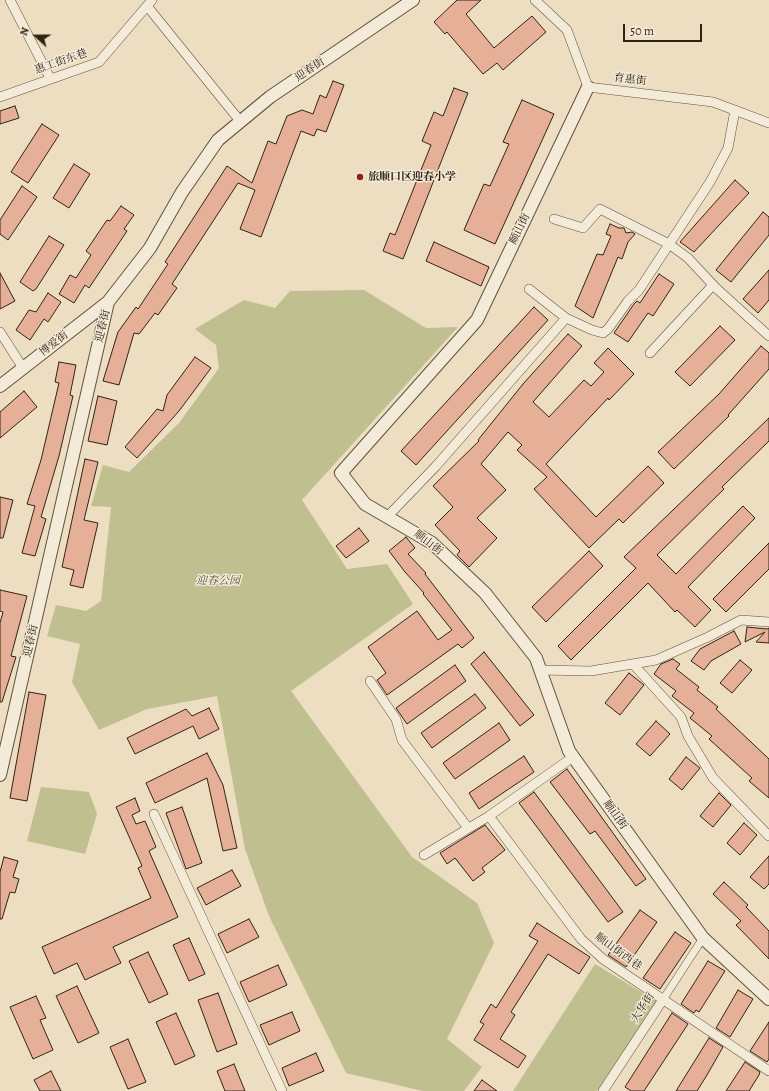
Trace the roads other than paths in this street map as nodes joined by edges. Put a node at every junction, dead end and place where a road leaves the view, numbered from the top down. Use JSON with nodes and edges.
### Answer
{"nodes":[{"id":1,"x":10,"y":0,"type":"edge"},
{"id":2,"x":413,"y":0,"type":"edge"},
{"id":3,"x":535,"y":0,"type":"edge"},
{"id":4,"x":149,"y":3,"type":"edge"},
{"id":5,"x":50,"y":78,"type":"junction"},
{"id":6,"x":588,"y":87,"type":"junction"},
{"id":7,"x":0,"y":97,"type":"edge"},
{"id":8,"x":734,"y":110,"type":"junction"},
{"id":9,"x":240,"y":121,"type":"junction"},
{"id":10,"x":769,"y":123,"type":"edge"},
{"id":11,"x":554,"y":219,"type":"dead end"},
{"id":12,"x":669,"y":244,"type":"junction"},
{"id":13,"x":713,"y":285,"type":"junction"},
{"id":14,"x":529,"y":289,"type":"dead end"},
{"id":15,"x":108,"y":302,"type":"junction"},
{"id":16,"x":566,"y":318,"type":"junction"},
{"id":17,"x":0,"y":332,"type":"edge"},
{"id":18,"x":769,"y":336,"type":"edge"},
{"id":19,"x":650,"y":353,"type":"dead end"},
{"id":20,"x":23,"y":368,"type":"junction"},
{"id":21,"x":0,"y":386,"type":"edge"},
{"id":22,"x":388,"y":516,"type":"junction"},
{"id":23,"x":769,"y":622,"type":"edge"},
{"id":24,"x":633,"y":664,"type":"junction"},
{"id":25,"x":540,"y":670,"type":"junction"},
{"id":26,"x":370,"y":680,"type":"dead end"},
{"id":27,"x":573,"y":757,"type":"junction"},
{"id":28,"x":0,"y":774,"type":"edge"},
{"id":29,"x":154,"y":814,"type":"dead end"},
{"id":30,"x":489,"y":816,"type":"junction"},
{"id":31,"x":468,"y":828,"type":"junction"},
{"id":32,"x":769,"y":836,"type":"edge"},
{"id":33,"x":424,"y":855,"type":"dead end"},
{"id":34,"x":703,"y":938,"type":"junction"},
{"id":35,"x":664,"y":998,"type":"junction"},
{"id":36,"x":769,"y":999,"type":"edge"},
{"id":37,"x":769,"y":1071,"type":"edge"},
{"id":38,"x":282,"y":1091,"type":"edge"},
{"id":39,"x":603,"y":1091,"type":"edge"}],
"edges":[{"from":1,"to":5,"type":"street"},
{"from":2,"to":9,"type":"street","name":"迎春街"},
{"from":3,"to":6,"type":"street"},
{"from":4,"to":5,"type":"street","name":"惠工街东巷"},
{"from":4,"to":9,"type":"street"},
{"from":5,"to":7,"type":"street","name":"惠工街东巷"},
{"from":6,"to":8,"type":"street","name":"育惠街"},
{"from":6,"to":22,"type":"street","name":"顺山街"},
{"from":8,"to":10,"type":"street","name":"育惠街"},
{"from":8,"to":12,"type":"street"},
{"from":9,"to":15,"type":"street","name":"迎春街"},
{"from":11,"to":12,"type":"street"},
{"from":12,"to":13,"type":"street"},
{"from":12,"to":16,"type":"street"},
{"from":13,"to":18,"type":"street"},
{"from":13,"to":19,"type":"street"},
{"from":14,"to":16,"type":"street"},
{"from":15,"to":20,"type":"street","name":"博爱街"},
{"from":15,"to":28,"type":"street","name":"迎春街"},
{"from":16,"to":22,"type":"street"},
{"from":17,"to":20,"type":"street"},
{"from":20,"to":21,"type":"street","name":"博爱街"},
{"from":22,"to":25,"type":"street","name":"顺山街"},
{"from":23,"to":24,"type":"street"},
{"from":24,"to":25,"type":"street"},
{"from":24,"to":32,"type":"street"},
{"from":25,"to":27,"type":"street","name":"顺山街"},
{"from":26,"to":31,"type":"street"},
{"from":27,"to":30,"type":"street"},
{"from":27,"to":34,"type":"street","name":"顺山街"},
{"from":29,"to":38,"type":"street"},
{"from":30,"to":31,"type":"street"},
{"from":30,"to":35,"type":"street","name":"顺山街西巷"},
{"from":31,"to":33,"type":"street"},
{"from":34,"to":35,"type":"street","name":"大华街"},
{"from":34,"to":36,"type":"street","name":"顺山街"},
{"from":35,"to":37,"type":"street","name":"顺山街西巷"},
{"from":35,"to":39,"type":"street","name":"大华街"}]}
